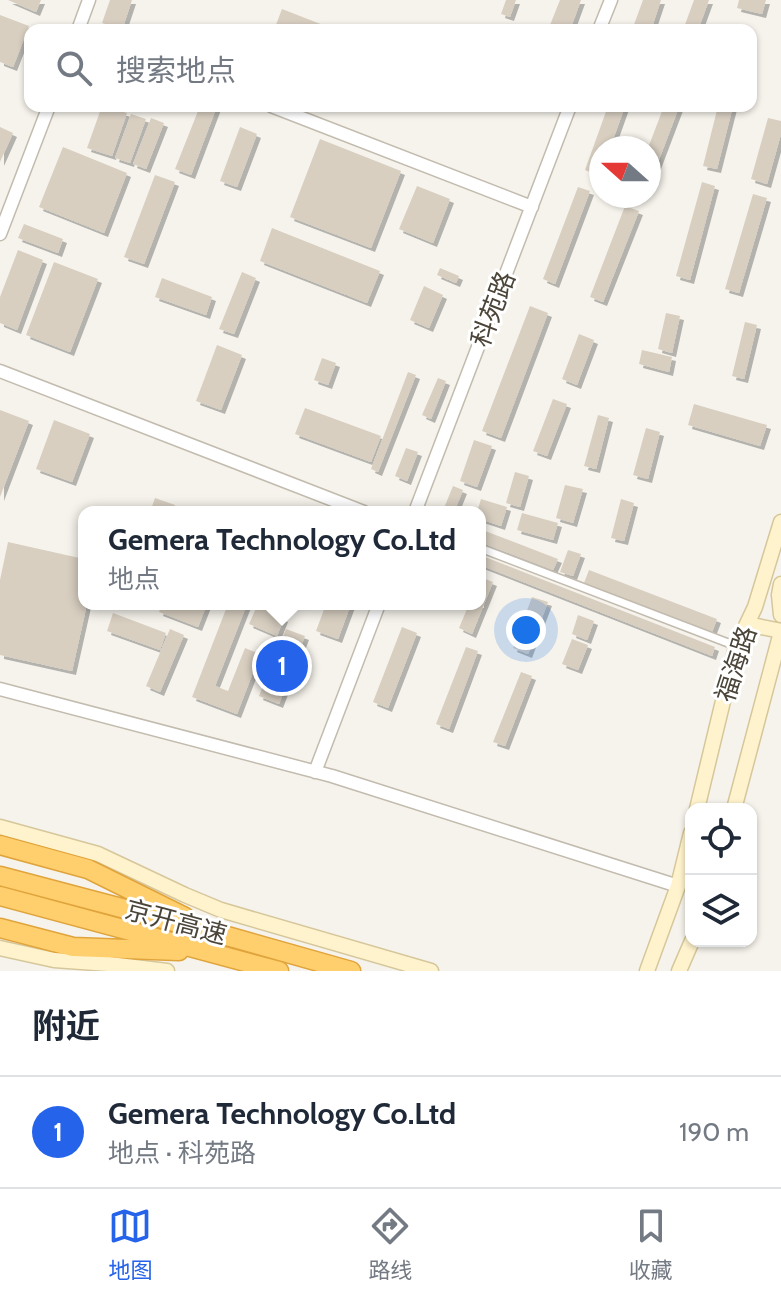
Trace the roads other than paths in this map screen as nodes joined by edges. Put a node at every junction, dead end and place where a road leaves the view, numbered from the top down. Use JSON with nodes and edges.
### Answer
{"nodes":[{"id":1,"x":89,"y":0,"type":"edge"},
{"id":2,"x":611,"y":0,"type":"edge"},
{"id":3,"x":80,"y":24,"type":"edge"},
{"id":4,"x":601,"y":24,"type":"edge"},
{"id":5,"x":47,"y":112,"type":"edge"},
{"id":6,"x":287,"y":112,"type":"edge"},
{"id":7,"x":568,"y":112,"type":"edge"},
{"id":8,"x":532,"y":207,"type":"junction"},
{"id":9,"x":0,"y":234,"type":"edge"},
{"id":10,"x":0,"y":371,"type":"edge"},
{"id":11,"x":349,"y":506,"type":"edge"},
{"id":12,"x":417,"y":506,"type":"edge"},
{"id":13,"x":781,"y":522,"type":"edge"},
{"id":14,"x":486,"y":550,"type":"edge"},
{"id":15,"x":781,"y":584,"type":"edge"},
{"id":16,"x":755,"y":607,"type":"junction"},
{"id":17,"x":377,"y":610,"type":"edge"},
{"id":18,"x":781,"y":614,"type":"edge"},
{"id":19,"x":747,"y":624,"type":"junction"},
{"id":20,"x":781,"y":632,"type":"edge"},
{"id":21,"x":736,"y":647,"type":"junction"},
{"id":22,"x":0,"y":689,"type":"edge"},
{"id":23,"x":315,"y":772,"type":"junction"},
{"id":24,"x":698,"y":803,"type":"edge"},
{"id":25,"x":736,"y":803,"type":"edge"},
{"id":26,"x":0,"y":827,"type":"edge"},
{"id":27,"x":0,"y":845,"type":"edge"},
{"id":28,"x":685,"y":857,"type":"edge"},
{"id":29,"x":0,"y":876,"type":"edge"},
{"id":30,"x":678,"y":886,"type":"junction"},
{"id":31,"x":0,"y":896,"type":"edge"},
{"id":32,"x":0,"y":928,"type":"edge"},
{"id":33,"x":220,"y":934,"type":"junction"},
{"id":34,"x":689,"y":947,"type":"edge"},
{"id":35,"x":0,"y":948,"type":"edge"},
{"id":36,"x":211,"y":952,"type":"junction"},
{"id":37,"x":167,"y":971,"type":"edge"},
{"id":38,"x":279,"y":971,"type":"edge"},
{"id":39,"x":351,"y":971,"type":"edge"},
{"id":40,"x":431,"y":971,"type":"edge"},
{"id":41,"x":647,"y":971,"type":"edge"},
{"id":42,"x":679,"y":971,"type":"edge"}],
"edges":[{"from":1,"to":3,"type":"street"},
{"from":2,"to":4,"type":"street"},
{"from":5,"to":9,"type":"street"},
{"from":6,"to":8,"type":"street"},
{"from":7,"to":8,"type":"street","name":"科苑路"},
{"from":8,"to":12,"type":"street","name":"科苑路"},
{"from":10,"to":11,"type":"street"},
{"from":13,"to":16,"type":"main road","name":"福海路"},
{"from":14,"to":21,"type":"street"},
{"from":15,"to":18,"type":"main road","name":"福海路"},
{"from":16,"to":18,"type":"main road"},
{"from":16,"to":19,"type":"main road","name":"福海路"},
{"from":17,"to":23,"type":"street"},
{"from":19,"to":20,"type":"main road"},
{"from":19,"to":21,"type":"main road","name":"福海路"},
{"from":20,"to":25,"type":"main road","name":"福海路"},
{"from":21,"to":24,"type":"main road","name":"福海路"},
{"from":22,"to":23,"type":"street"},
{"from":23,"to":30,"type":"street"},
{"from":26,"to":40,"type":"main road"},
{"from":27,"to":33,"type":"highway"},
{"from":28,"to":30,"type":"main road"},
{"from":29,"to":33,"type":"highway","name":"京开高速"},
{"from":30,"to":41,"type":"main road"},
{"from":31,"to":36,"type":"highway","name":"京开高速"},
{"from":32,"to":36,"type":"highway"},
{"from":33,"to":39,"type":"highway","name":"京开高速"},
{"from":34,"to":42,"type":"main road"},
{"from":35,"to":37,"type":"main road"},
{"from":36,"to":38,"type":"highway","name":"京开高速"}]}
